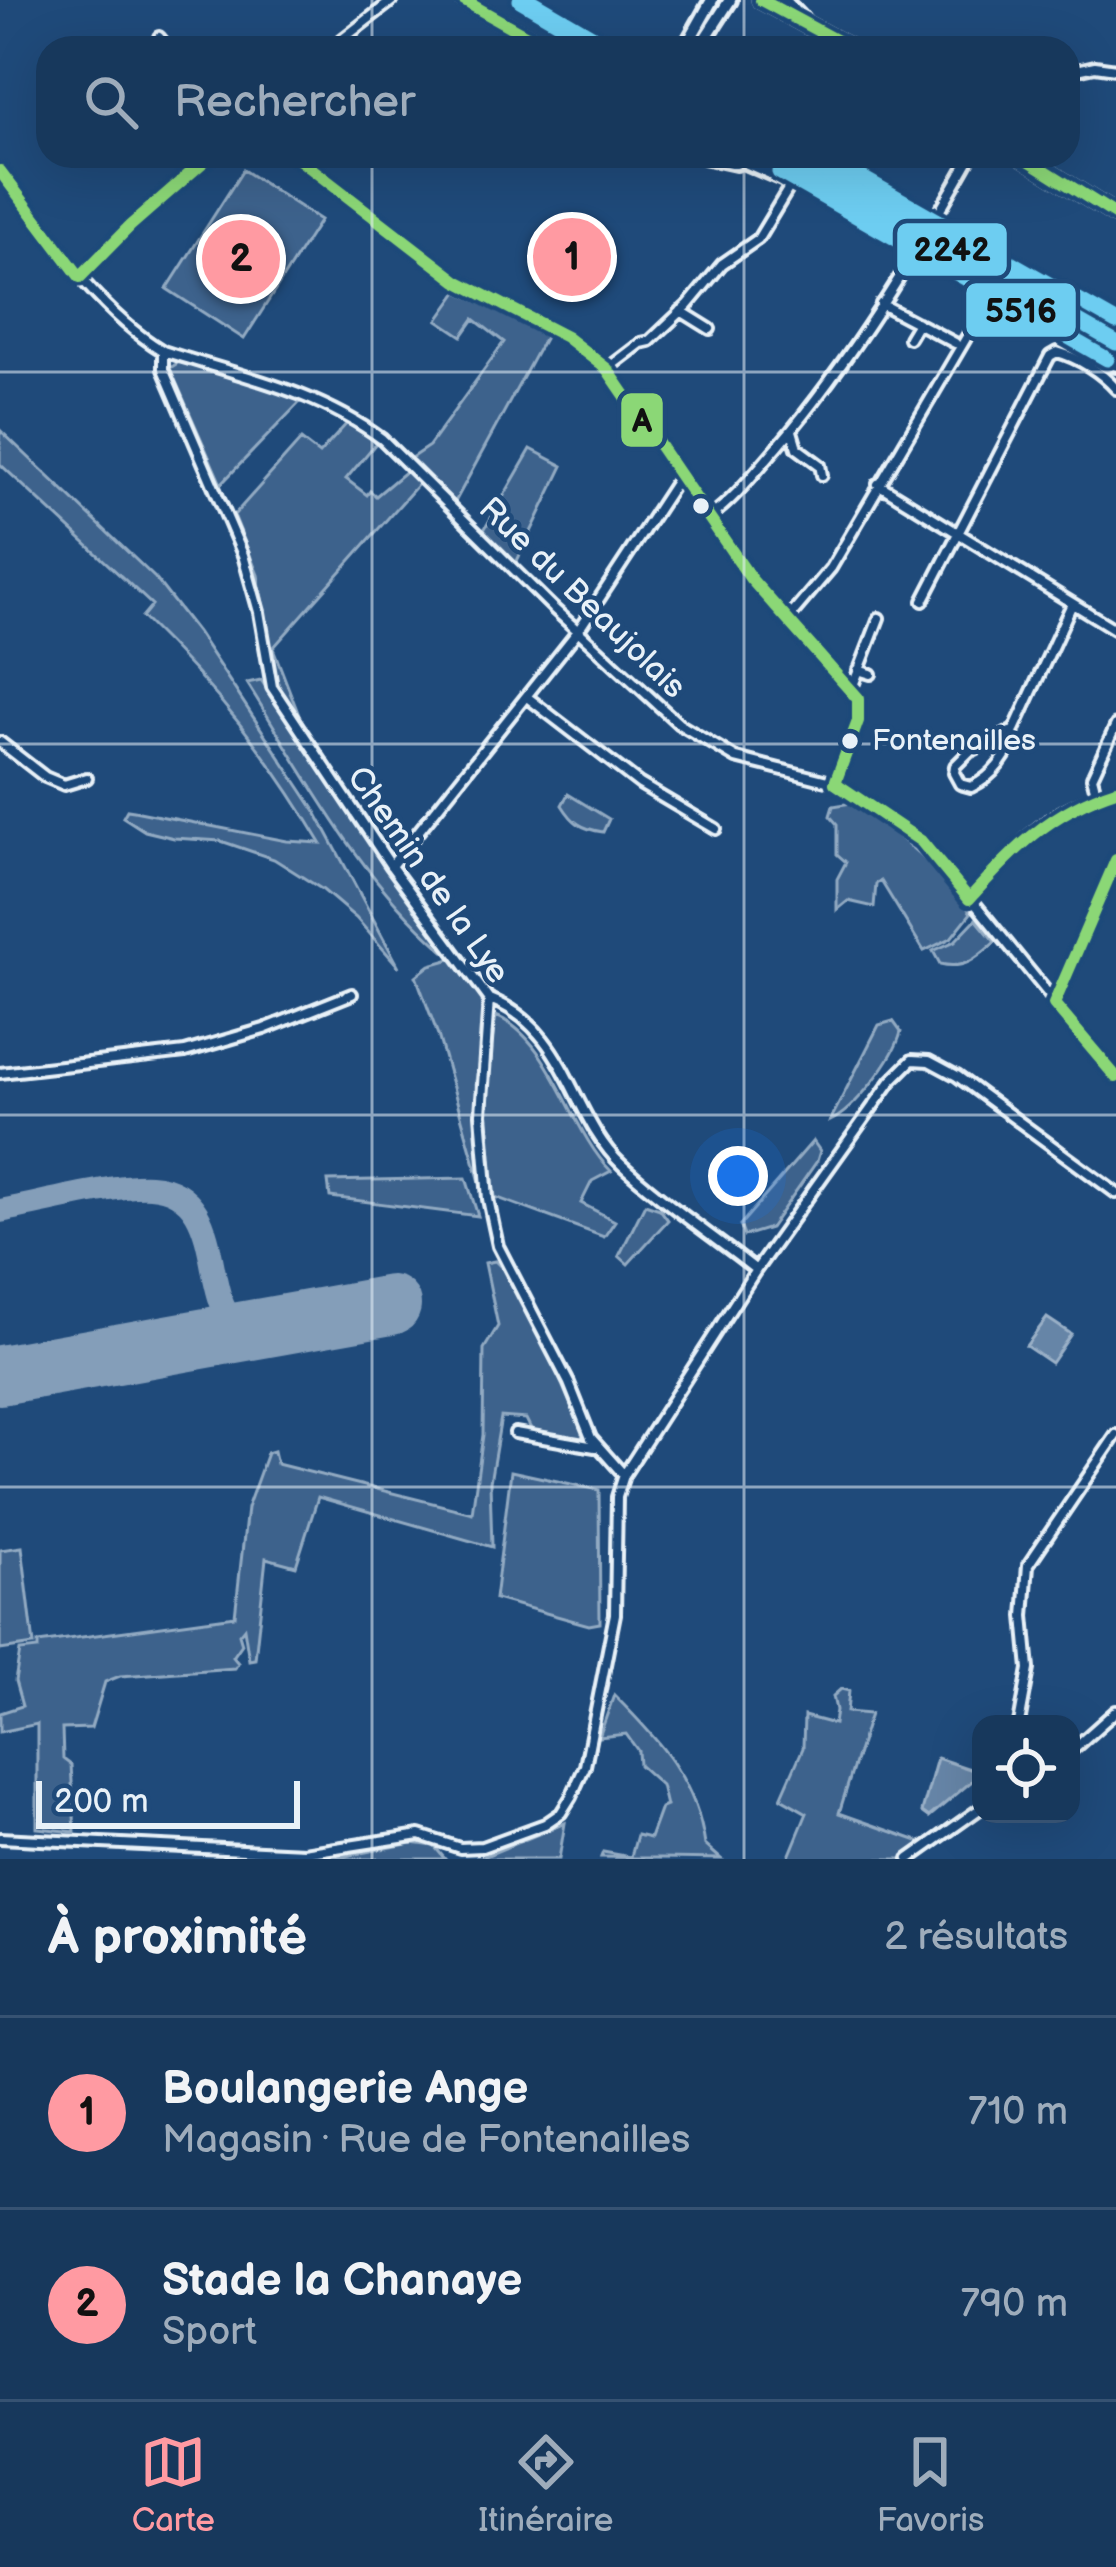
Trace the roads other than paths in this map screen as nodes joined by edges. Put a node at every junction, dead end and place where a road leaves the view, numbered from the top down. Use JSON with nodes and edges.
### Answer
{"nodes":[{"id":1,"x":394,"y":0,"type":"edge"},
{"id":2,"x":464,"y":0,"type":"edge"},
{"id":3,"x":712,"y":0,"type":"edge"},
{"id":4,"x":730,"y":0,"type":"edge"},
{"id":5,"x":761,"y":0,"type":"edge"},
{"id":6,"x":784,"y":0,"type":"edge"},
{"id":7,"x":801,"y":19,"type":"junction"},
{"id":8,"x":348,"y":36,"type":"edge"},
{"id":9,"x":527,"y":36,"type":"edge"},
{"id":10,"x":692,"y":36,"type":"edge"},
{"id":11,"x":707,"y":36,"type":"edge"},
{"id":12,"x":830,"y":36,"type":"edge"},
{"id":13,"x":1080,"y":69,"type":"edge"},
{"id":14,"x":1116,"y":69,"type":"edge"},
{"id":15,"x":196,"y":168,"type":"edge"},
{"id":16,"x":311,"y":168,"type":"edge"},
{"id":17,"x":760,"y":168,"type":"edge"},
{"id":18,"x":764,"y":168,"type":"edge"},
{"id":19,"x":964,"y":168,"type":"edge"},
{"id":20,"x":1041,"y":168,"type":"edge"},
{"id":21,"x":769,"y":170,"type":"junction"},
{"id":22,"x":0,"y":171,"type":"edge"},
{"id":23,"x":794,"y":180,"type":"junction"},
{"id":24,"x":1116,"y":215,"type":"edge"},
{"id":25,"x":916,"y":249,"type":"junction"},
{"id":26,"x":80,"y":277,"type":"junction"},
{"id":27,"x":992,"y":294,"type":"junction"},
{"id":28,"x":880,"y":304,"type":"junction"},
{"id":29,"x":681,"y":310,"type":"junction"},
{"id":30,"x":698,"y":322,"type":"junction"},
{"id":31,"x":918,"y":323,"type":"junction"},
{"id":32,"x":710,"y":329,"type":"dead end"},
{"id":33,"x":692,"y":338,"type":"dead end"},
{"id":34,"x":909,"y":338,"type":"dead end"},
{"id":35,"x":955,"y":343,"type":"dead end"},
{"id":36,"x":164,"y":351,"type":"junction"},
{"id":37,"x":1116,"y":365,"type":"edge"},
{"id":38,"x":607,"y":369,"type":"junction"},
{"id":39,"x":1116,"y":389,"type":"edge"},
{"id":40,"x":792,"y":430,"type":"junction"},
{"id":41,"x":822,"y":475,"type":"dead end"},
{"id":42,"x":679,"y":477,"type":"junction"},
{"id":43,"x":878,"y":484,"type":"junction"},
{"id":44,"x":708,"y":518,"type":"junction"},
{"id":45,"x":957,"y":533,"type":"junction"},
{"id":46,"x":923,"y":601,"type":"dead end"},
{"id":47,"x":1072,"y":604,"type":"junction"},
{"id":48,"x":879,"y":618,"type":"dead end"},
{"id":49,"x":786,"y":621,"type":"junction"},
{"id":50,"x":1116,"y":630,"type":"edge"},
{"id":51,"x":578,"y":631,"type":"junction"},
{"id":52,"x":858,"y":670,"type":"junction"},
{"id":53,"x":871,"y":674,"type":"dead end"},
{"id":54,"x":848,"y":687,"type":"junction"},
{"id":55,"x":527,"y":697,"type":"junction"},
{"id":56,"x":1116,"y":725,"type":"edge"},
{"id":57,"x":1014,"y":730,"type":"junction"},
{"id":58,"x":0,"y":742,"type":"edge"},
{"id":59,"x":87,"y":778,"type":"dead end"},
{"id":60,"x":835,"y":783,"type":"junction"},
{"id":61,"x":1116,"y":790,"type":"edge"},
{"id":62,"x":1097,"y":796,"type":"junction"},
{"id":63,"x":716,"y":829,"type":"dead end"},
{"id":64,"x":1116,"y":860,"type":"edge"},
{"id":65,"x":391,"y":866,"type":"junction"},
{"id":66,"x":969,"y":899,"type":"junction"},
{"id":67,"x":352,"y":994,"type":"dead end"},
{"id":68,"x":489,"y":999,"type":"junction"},
{"id":69,"x":1054,"y":1004,"type":"junction"},
{"id":70,"x":0,"y":1073,"type":"edge"},
{"id":71,"x":1116,"y":1077,"type":"edge"},
{"id":72,"x":1116,"y":1193,"type":"edge"},
{"id":73,"x":756,"y":1270,"type":"junction"},
{"id":74,"x":515,"y":1433,"type":"dead end"},
{"id":75,"x":1116,"y":1435,"type":"edge"},
{"id":76,"x":596,"y":1447,"type":"junction"},
{"id":77,"x":624,"y":1475,"type":"junction"},
{"id":78,"x":1116,"y":1711,"type":"edge"},
{"id":79,"x":1020,"y":1715,"type":"edge"},
{"id":80,"x":1080,"y":1742,"type":"edge"},
{"id":81,"x":972,"y":1814,"type":"edge"},
{"id":82,"x":0,"y":1838,"type":"edge"},
{"id":83,"x":460,"y":1847,"type":"junction"},
{"id":84,"x":458,"y":1859,"type":"edge"},
{"id":85,"x":909,"y":1859,"type":"edge"}],
"edges":[{"from":1,"to":8,"type":"street"},
{"from":2,"to":9,"type":"main road"},
{"from":3,"to":10,"type":"main road"},
{"from":4,"to":11,"type":"main road"},
{"from":5,"to":7,"type":"main road"},
{"from":6,"to":7,"type":"main road"},
{"from":7,"to":12,"type":"main road"},
{"from":13,"to":14,"type":"street"},
{"from":15,"to":26,"type":"street"},
{"from":16,"to":38,"type":"street"},
{"from":17,"to":21,"type":"main road"},
{"from":18,"to":21,"type":"main road"},
{"from":19,"to":25,"type":"street"},
{"from":20,"to":24,"type":"main road"},
{"from":21,"to":23,"type":"main road"},
{"from":22,"to":26,"type":"street","name":"Rue du Beaujolais"},
{"from":23,"to":25,"type":"main road"},
{"from":23,"to":29,"type":"street"},
{"from":25,"to":27,"type":"main road"},
{"from":25,"to":28,"type":"street"},
{"from":26,"to":36,"type":"street","name":"Rue du Beaujolais"},
{"from":27,"to":37,"type":"main road"},
{"from":27,"to":43,"type":"street"},
{"from":28,"to":31,"type":"street"},
{"from":28,"to":40,"type":"street"},
{"from":29,"to":30,"type":"street"},
{"from":29,"to":38,"type":"street"},
{"from":30,"to":32,"type":"street"},
{"from":30,"to":33,"type":"street"},
{"from":31,"to":34,"type":"street"},
{"from":31,"to":35,"type":"street"},
{"from":36,"to":51,"type":"street","name":"Rue du Beaujolais"},
{"from":36,"to":65,"type":"street","name":"Chemin de la Lye"},
{"from":38,"to":42,"type":"street"},
{"from":39,"to":45,"type":"street"},
{"from":40,"to":41,"type":"street"},
{"from":40,"to":44,"type":"street"},
{"from":42,"to":44,"type":"street"},
{"from":42,"to":51,"type":"street"},
{"from":43,"to":45,"type":"street"},
{"from":43,"to":49,"type":"street"},
{"from":44,"to":49,"type":"street"},
{"from":45,"to":46,"type":"street"},
{"from":45,"to":47,"type":"street"},
{"from":47,"to":50,"type":"street"},
{"from":47,"to":57,"type":"street"},
{"from":48,"to":52,"type":"street"},
{"from":49,"to":54,"type":"street"},
{"from":51,"to":55,"type":"street"},
{"from":51,"to":60,"type":"street","name":"Rue du Beaujolais"},
{"from":52,"to":53,"type":"street"},
{"from":52,"to":54,"type":"street"},
{"from":54,"to":60,"type":"street"},
{"from":55,"to":63,"type":"street"},
{"from":55,"to":65,"type":"street"},
{"from":56,"to":62,"type":"street"},
{"from":57,"to":57,"type":"street"},
{"from":58,"to":59,"type":"street"},
{"from":60,"to":66,"type":"street","name":"Rue du Beaujolais"},
{"from":61,"to":62,"type":"street"},
{"from":62,"to":66,"type":"street"},
{"from":64,"to":69,"type":"street"},
{"from":65,"to":68,"type":"street","name":"Chemin de la Lye"},
{"from":66,"to":69,"type":"street","name":"Rue du Beaujolais"},
{"from":67,"to":70,"type":"street"},
{"from":68,"to":73,"type":"street"},
{"from":68,"to":76,"type":"street","name":"Chemin de la Lye"},
{"from":69,"to":71,"type":"street","name":"Rue du Beaujolais"},
{"from":72,"to":73,"type":"street"},
{"from":73,"to":77,"type":"street"},
{"from":74,"to":76,"type":"street"},
{"from":75,"to":79,"type":"street"},
{"from":76,"to":77,"type":"street","name":"Chemin de la Lye"},
{"from":77,"to":83,"type":"street"},
{"from":78,"to":80,"type":"street"},
{"from":81,"to":85,"type":"street"},
{"from":82,"to":83,"type":"street"},
{"from":83,"to":84,"type":"street"}]}
